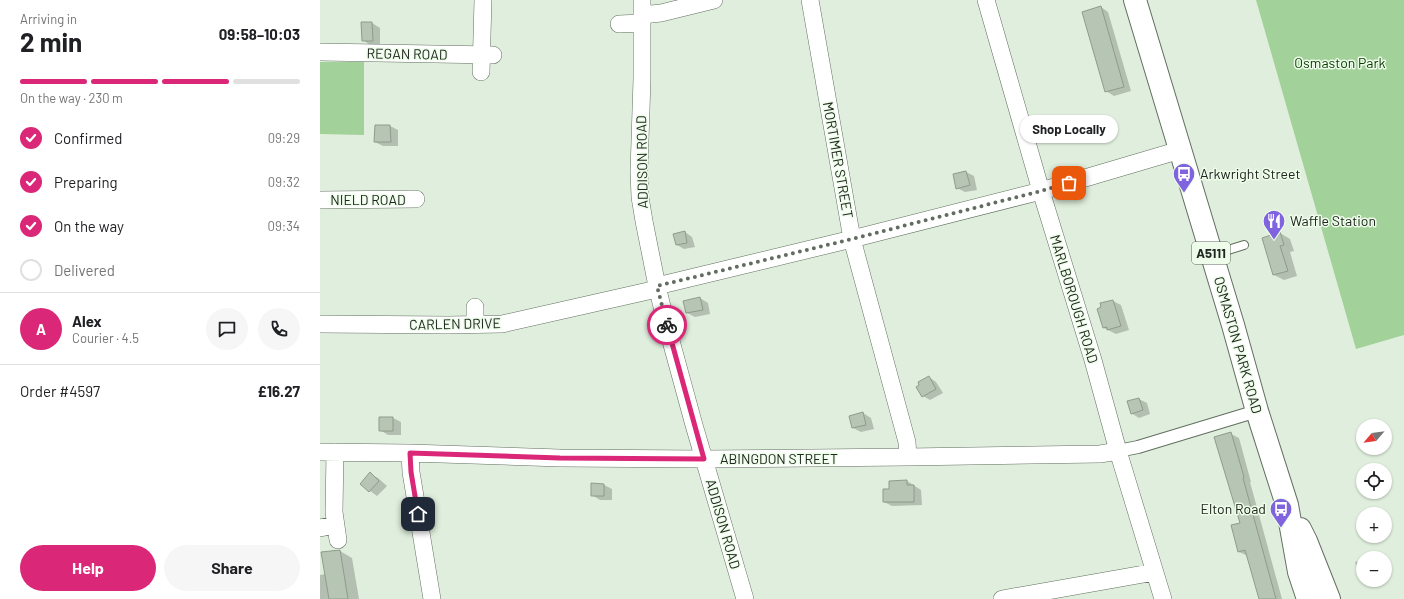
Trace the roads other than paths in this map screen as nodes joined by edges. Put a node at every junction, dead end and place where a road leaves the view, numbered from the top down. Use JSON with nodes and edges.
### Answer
{"nodes":[{"id":1,"x":483,"y":0,"type":"edge"},
{"id":2,"x":714,"y":0,"type":"edge"},
{"id":3,"x":810,"y":0,"type":"edge"},
{"id":4,"x":986,"y":0,"type":"edge"},
{"id":5,"x":1135,"y":0,"type":"edge"},
{"id":6,"x":642,"y":13,"type":"edge"},
{"id":7,"x":619,"y":24,"type":"dead end"},
{"id":8,"x":320,"y":52,"type":"edge"},
{"id":9,"x":488,"y":55,"type":"junction"},
{"id":10,"x":482,"y":72,"type":"dead end"},
{"id":11,"x":1180,"y":150,"type":"junction"},
{"id":12,"x":1041,"y":191,"type":"junction"},
{"id":13,"x":416,"y":199,"type":"dead end"},
{"id":14,"x":320,"y":200,"type":"edge"},
{"id":15,"x":852,"y":239,"type":"junction"},
{"id":16,"x":1244,"y":245,"type":"dead end"},
{"id":17,"x":1212,"y":255,"type":"junction"},
{"id":18,"x":657,"y":287,"type":"junction"},
{"id":19,"x":475,"y":307,"type":"dead end"},
{"id":20,"x":320,"y":324,"type":"edge"},
{"id":21,"x":475,"y":324,"type":"junction"},
{"id":22,"x":1257,"y":412,"type":"junction"},
{"id":23,"x":1118,"y":451,"type":"junction"},
{"id":24,"x":328,"y":452,"type":"edge"},
{"id":25,"x":410,"y":453,"type":"junction"},
{"id":26,"x":908,"y":457,"type":"junction"},
{"id":27,"x":704,"y":459,"type":"junction"},
{"id":28,"x":1287,"y":505,"type":"junction"},
{"id":29,"x":332,"y":531,"type":"edge"},
{"id":30,"x":1155,"y":572,"type":"junction"},
{"id":31,"x":432,"y":599,"type":"edge"},
{"id":32,"x":745,"y":599,"type":"edge"},
{"id":33,"x":1002,"y":599,"type":"edge"},
{"id":34,"x":1163,"y":599,"type":"edge"},
{"id":35,"x":1308,"y":599,"type":"edge"},
{"id":36,"x":1329,"y":599,"type":"edge"}],
"edges":[{"from":1,"to":9,"type":"street"},
{"from":2,"to":6,"type":"street"},
{"from":3,"to":15,"type":"street","name":"MORTIMER STREET"},
{"from":4,"to":12,"type":"street","name":"MARLBOROUGH ROAD"},
{"from":5,"to":11,"type":"highway","name":"OSMASTON PARK ROAD","number":"A5111"},
{"from":6,"to":7,"type":"street"},
{"from":6,"to":18,"type":"street","name":"ADDISON ROAD"},
{"from":8,"to":9,"type":"street","name":"REGAN ROAD"},
{"from":9,"to":10,"type":"street"},
{"from":11,"to":12,"type":"street"},
{"from":11,"to":17,"type":"highway","name":"OSMASTON PARK ROAD","number":"A5111"},
{"from":12,"to":15,"type":"street"},
{"from":12,"to":23,"type":"street","name":"MARLBOROUGH ROAD"},
{"from":13,"to":14,"type":"street","name":"NIELD ROAD"},
{"from":15,"to":18,"type":"street"},
{"from":15,"to":26,"type":"street","name":"MORTIMER STREET"},
{"from":16,"to":17,"type":"lane"},
{"from":17,"to":22,"type":"highway","name":"OSMASTON PARK ROAD","number":"A5111"},
{"from":18,"to":21,"type":"street","name":"CARLEN DRIVE"},
{"from":18,"to":27,"type":"street","name":"ADDISON ROAD"},
{"from":19,"to":21,"type":"street"},
{"from":20,"to":21,"type":"street","name":"CARLEN DRIVE"},
{"from":22,"to":23,"type":"street"},
{"from":22,"to":28,"type":"highway","name":"OSMASTON PARK ROAD","number":"A5111"},
{"from":23,"to":26,"type":"street","name":"ABINGDON STREET"},
{"from":23,"to":30,"type":"street","name":"MARLBOROUGH ROAD"},
{"from":24,"to":25,"type":"street","name":"ABINGDON STREET"},
{"from":24,"to":29,"type":"street"},
{"from":25,"to":27,"type":"street","name":"ABINGDON STREET"},
{"from":25,"to":31,"type":"street"},
{"from":26,"to":27,"type":"street","name":"ABINGDON STREET"},
{"from":27,"to":32,"type":"street","name":"ADDISON ROAD"},
{"from":28,"to":35,"type":"highway","name":"OSMASTON PARK ROAD","number":"A5111"},
{"from":28,"to":36,"type":"highway","name":"OSMASTON PARK ROAD","number":"A5111"},
{"from":30,"to":33,"type":"street"},
{"from":30,"to":34,"type":"street","name":"MARLBOROUGH ROAD"}]}
